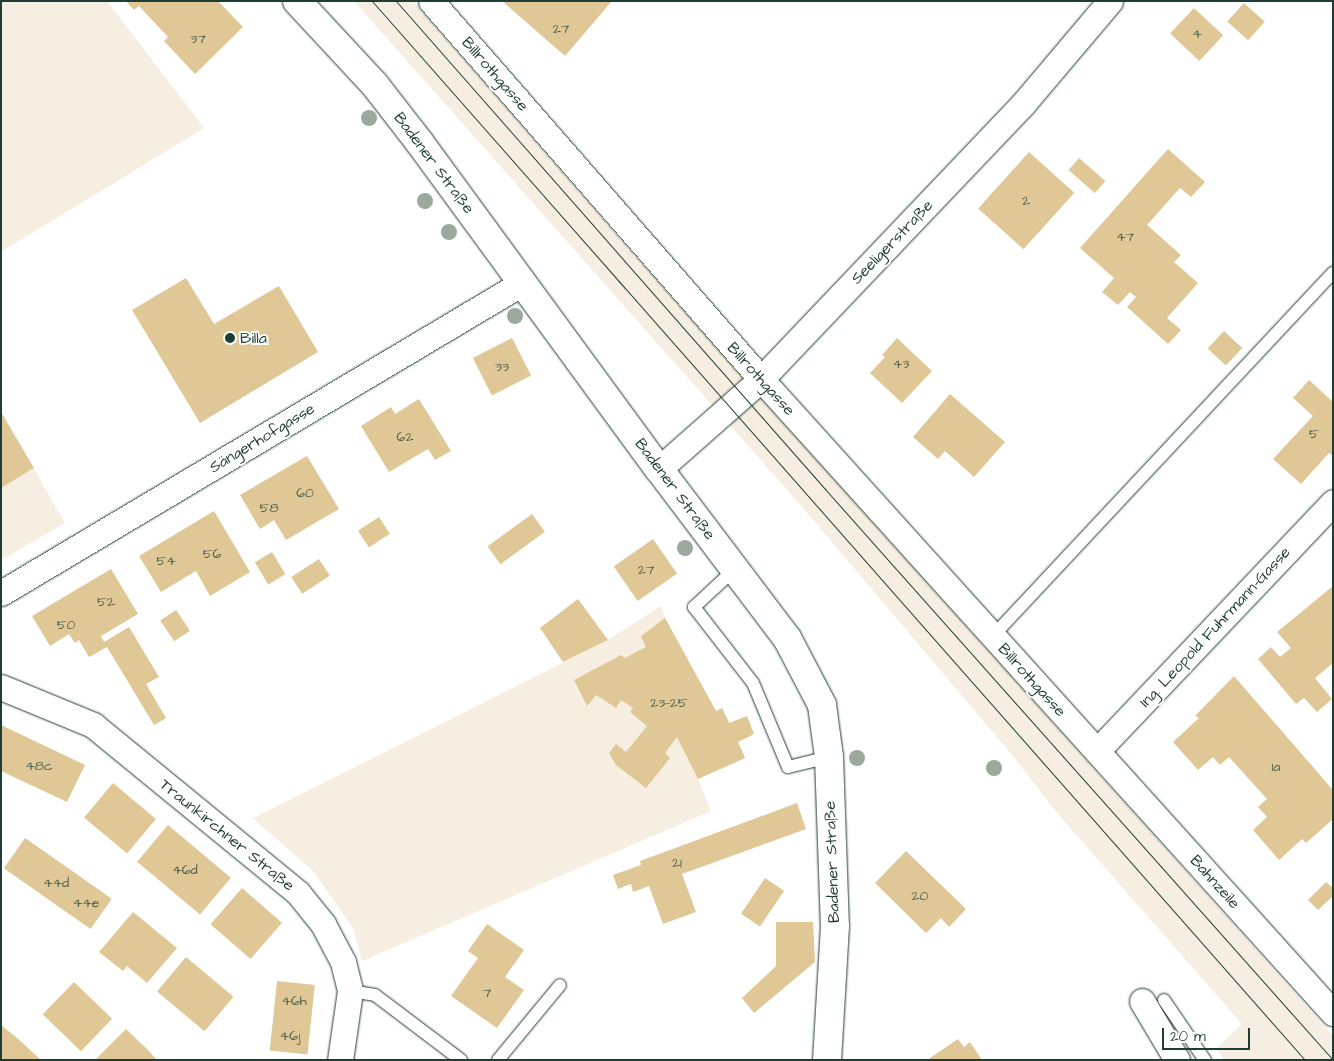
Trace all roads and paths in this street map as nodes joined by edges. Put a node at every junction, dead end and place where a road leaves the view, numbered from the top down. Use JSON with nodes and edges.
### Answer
{"nodes":[{"id":1,"x":297,"y":1,"type":"edge"},
{"id":2,"x":432,"y":1,"type":"edge"},
{"id":3,"x":1110,"y":1,"type":"edge"},
{"id":4,"x":1333,"y":272,"type":"edge"},
{"id":5,"x":522,"y":283,"type":"junction"},
{"id":6,"x":761,"y":379,"type":"junction"},
{"id":7,"x":659,"y":469,"type":"junction"},
{"id":8,"x":1333,"y":502,"type":"edge"},
{"id":9,"x":734,"y":569,"type":"junction"},
{"id":10,"x":1,"y":593,"type":"edge"},
{"id":11,"x":992,"y":637,"type":"junction"},
{"id":12,"x":1,"y":687,"type":"edge"},
{"id":13,"x":1097,"y":752,"type":"junction"},
{"id":14,"x":829,"y":757,"type":"junction"},
{"id":15,"x":560,"y":985,"type":"dead end"},
{"id":16,"x":350,"y":991,"type":"junction"},
{"id":17,"x":1153,"y":1000,"type":"joint"},
{"id":18,"x":1333,"y":1013,"type":"edge"},
{"id":19,"x":340,"y":1060,"type":"edge"},
{"id":20,"x":461,"y":1060,"type":"edge"},
{"id":21,"x":498,"y":1060,"type":"edge"},
{"id":22,"x":827,"y":1060,"type":"edge"},
{"id":23,"x":1177,"y":1060,"type":"edge"},
{"id":24,"x":1205,"y":1060,"type":"edge"}],
"edges":[{"from":1,"to":5,"type":"street","name":"Badener Straße"},
{"from":2,"to":6,"type":"street","name":"Billrothgasse"},
{"from":3,"to":6,"type":"street","name":"Seeligerstraße"},
{"from":4,"to":11,"type":"lane"},
{"from":5,"to":7,"type":"street","name":"Badener Straße"},
{"from":5,"to":10,"type":"street","name":"Sängerhofgasse"},
{"from":6,"to":7,"type":"street","name":"Seeligerstraße"},
{"from":6,"to":11,"type":"street","name":"Billrothgasse"},
{"from":7,"to":9,"type":"street","name":"Badener Straße"},
{"from":8,"to":13,"type":"street","name":"Ing. Leopold Fuhrmann-Gasse"},
{"from":9,"to":14,"type":"street","name":"Badener Straße"},
{"from":9,"to":14,"type":"lane"},
{"from":11,"to":13,"type":"street","name":"Billrothgasse"},
{"from":12,"to":16,"type":"street","name":"Traunkirchner Straße"},
{"from":13,"to":18,"type":"street","name":"Bahnzeile"},
{"from":14,"to":22,"type":"street","name":"Badener Straße"},
{"from":15,"to":21,"type":"lane"},
{"from":16,"to":19,"type":"street","name":"Traunkirchner Straße"},
{"from":16,"to":20,"type":"lane"},
{"from":17,"to":23,"type":"street"},
{"from":17,"to":24,"type":"lane"}]}
